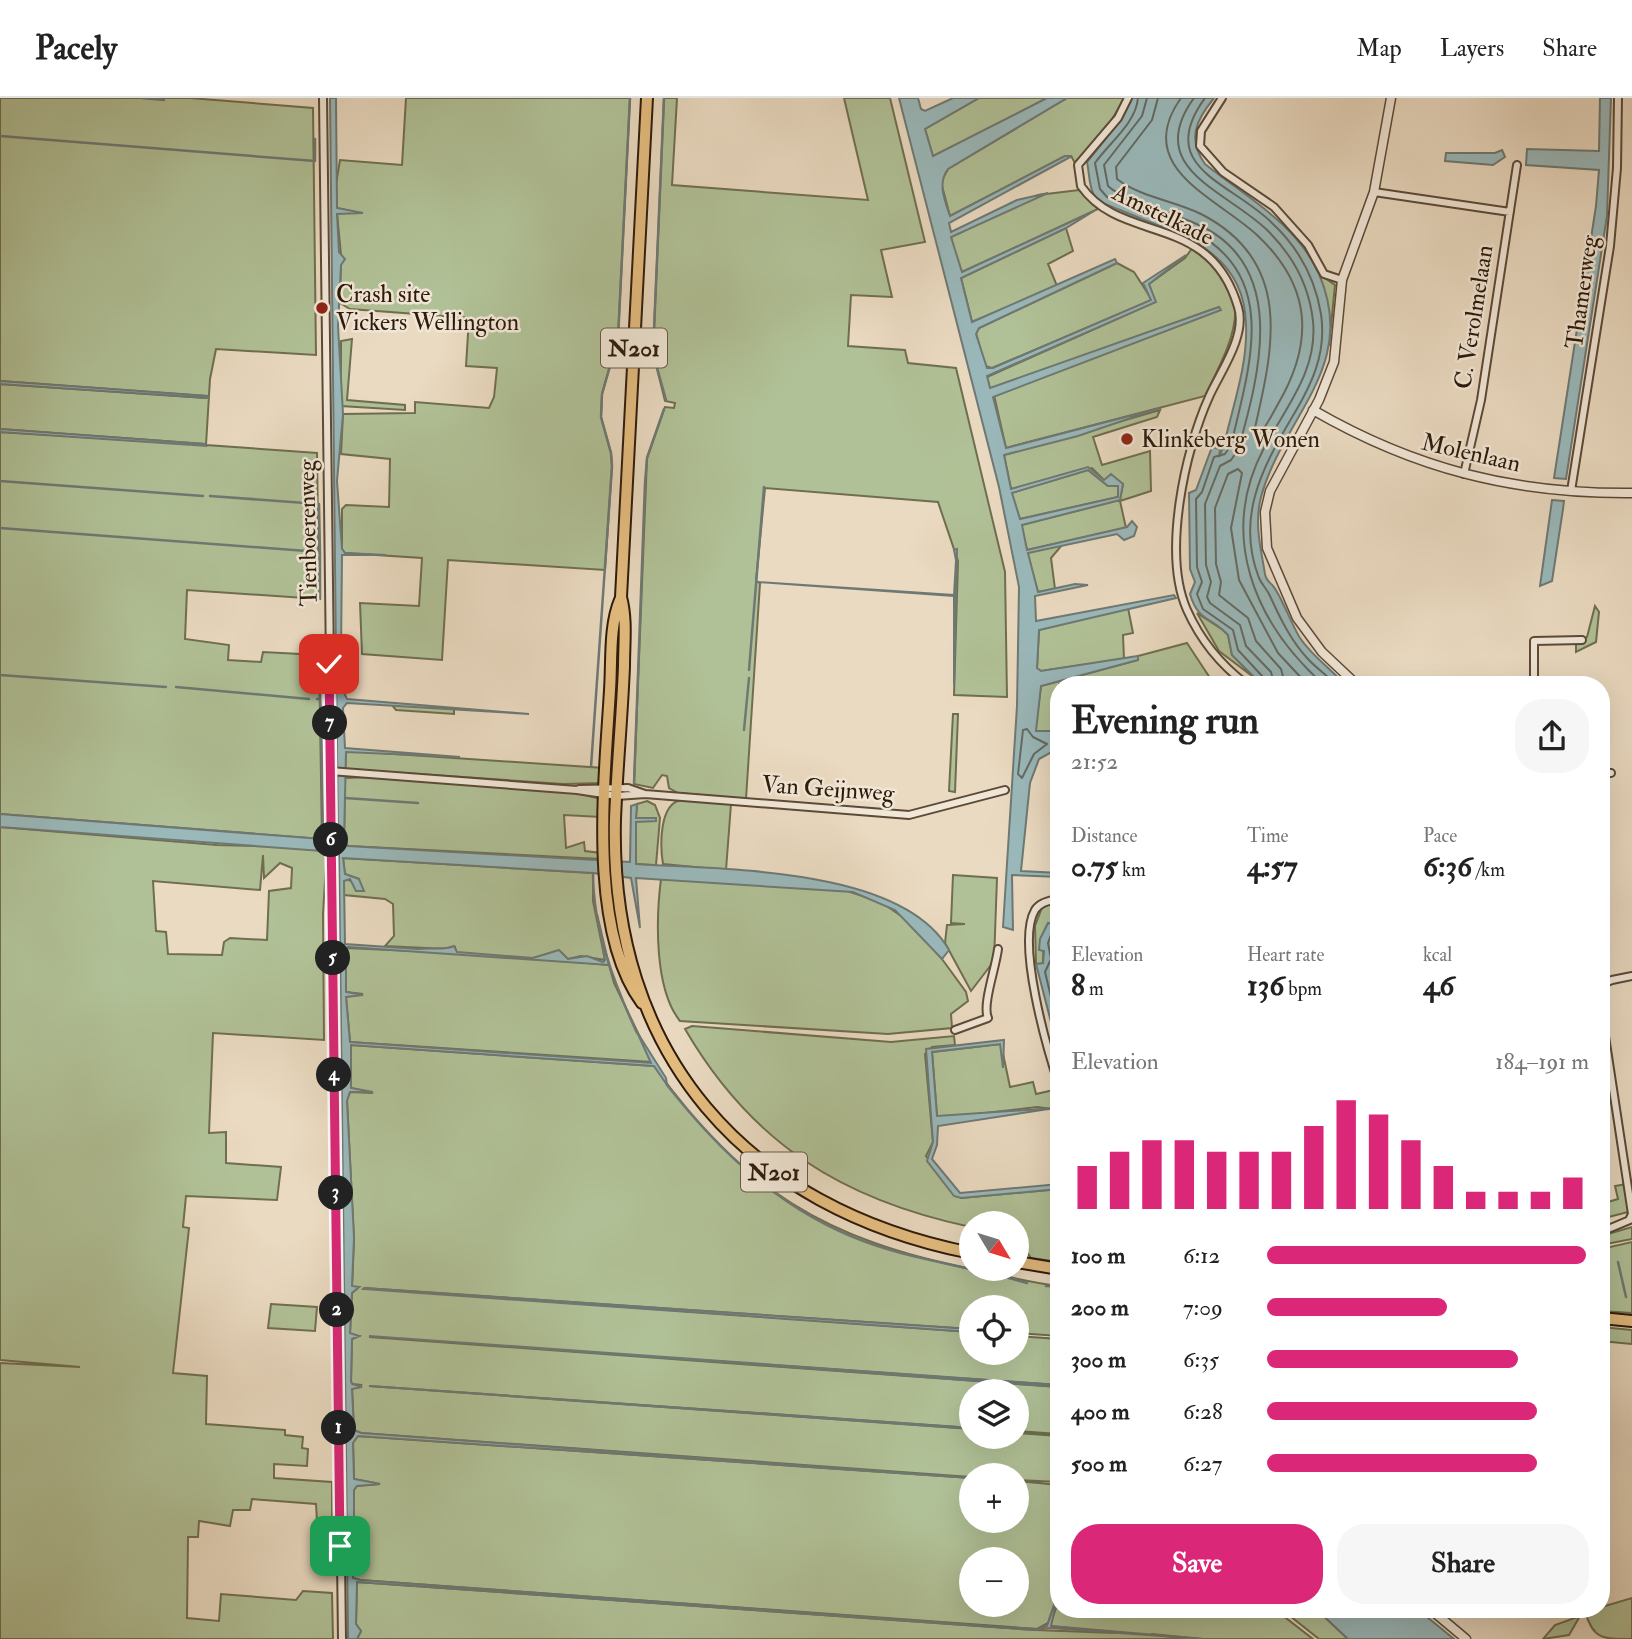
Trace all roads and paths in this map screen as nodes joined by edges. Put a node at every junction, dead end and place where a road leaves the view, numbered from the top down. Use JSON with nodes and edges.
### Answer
{"nodes":[{"id":1,"x":323,"y":98,"type":"edge"},
{"id":2,"x":647,"y":98,"type":"edge"},
{"id":3,"x":1128,"y":98,"type":"edge"},
{"id":4,"x":1222,"y":98,"type":"edge"},
{"id":5,"x":1391,"y":98,"type":"edge"},
{"id":6,"x":1618,"y":98,"type":"edge"},
{"id":7,"x":1517,"y":165,"type":"dead end"},
{"id":8,"x":1374,"y":192,"type":"junction"},
{"id":9,"x":1510,"y":212,"type":"junction"},
{"id":10,"x":1342,"y":281,"type":"junction"},
{"id":11,"x":1313,"y":410,"type":"junction"},
{"id":12,"x":1464,"y":474,"type":"junction"},
{"id":13,"x":1572,"y":491,"type":"junction"},
{"id":14,"x":1632,"y":493,"type":"edge"},
{"id":15,"x":1582,"y":640,"type":"dead end"},
{"id":16,"x":1237,"y":676,"type":"edge"},
{"id":17,"x":1348,"y":676,"type":"edge"},
{"id":18,"x":1534,"y":676,"type":"edge"},
{"id":19,"x":333,"y":771,"type":"junction"},
{"id":20,"x":1005,"y":790,"type":"dead end"},
{"id":21,"x":611,"y":791,"type":"junction"},
{"id":22,"x":1050,"y":900,"type":"edge"},
{"id":23,"x":998,"y":948,"type":"dead end"},
{"id":24,"x":1632,"y":976,"type":"edge"},
{"id":25,"x":1610,"y":981,"type":"edge"},
{"id":26,"x":955,"y":1030,"type":"dead end"},
{"id":27,"x":1050,"y":1045,"type":"edge"},
{"id":28,"x":1610,"y":1069,"type":"edge"},
{"id":29,"x":1631,"y":1218,"type":"edge"},
{"id":30,"x":1610,"y":1229,"type":"edge"},
{"id":31,"x":959,"y":1250,"type":"edge"},
{"id":32,"x":1029,"y":1264,"type":"edge"},
{"id":33,"x":1050,"y":1268,"type":"edge"},
{"id":34,"x":1610,"y":1319,"type":"edge"},
{"id":35,"x":1632,"y":1321,"type":"edge"},
{"id":36,"x":1441,"y":1618,"type":"edge"},
{"id":37,"x":342,"y":1639,"type":"edge"},
{"id":38,"x":1466,"y":1639,"type":"edge"}],
"edges":[{"from":1,"to":19,"type":"street","name":"Tienboerenweg"},
{"from":2,"to":21,"type":"main road","number":"N201"},
{"from":3,"to":16,"type":"street","name":"Amstelkade"},
{"from":4,"to":10,"type":"street"},
{"from":5,"to":8,"type":"street"},
{"from":6,"to":13,"type":"street","name":"Thamerweg"},
{"from":7,"to":9,"type":"street","name":"C. Verolmelaan"},
{"from":8,"to":9,"type":"street"},
{"from":8,"to":10,"type":"street"},
{"from":9,"to":12,"type":"street","name":"C. Verolmelaan"},
{"from":10,"to":11,"type":"street"},
{"from":11,"to":12,"type":"street","name":"Molenlaan"},
{"from":11,"to":17,"type":"street"},
{"from":12,"to":13,"type":"street","name":"Molenlaan"},
{"from":13,"to":14,"type":"street","name":"Molenlaan"},
{"from":15,"to":18,"type":"street"},
{"from":19,"to":21,"type":"street","name":"Van Geijnweg"},
{"from":19,"to":37,"type":"street","name":"Tienboerenweg"},
{"from":20,"to":21,"type":"street","name":"Van Geijnweg"},
{"from":21,"to":31,"type":"main road","number":"N201"},
{"from":22,"to":27,"type":"street"},
{"from":23,"to":26,"type":"street"},
{"from":24,"to":25,"type":"street"},
{"from":28,"to":29,"type":"street"},
{"from":29,"to":30,"type":"street"},
{"from":32,"to":33,"type":"main road"},
{"from":34,"to":35,"type":"main road"},
{"from":36,"to":38,"type":"street"}]}
